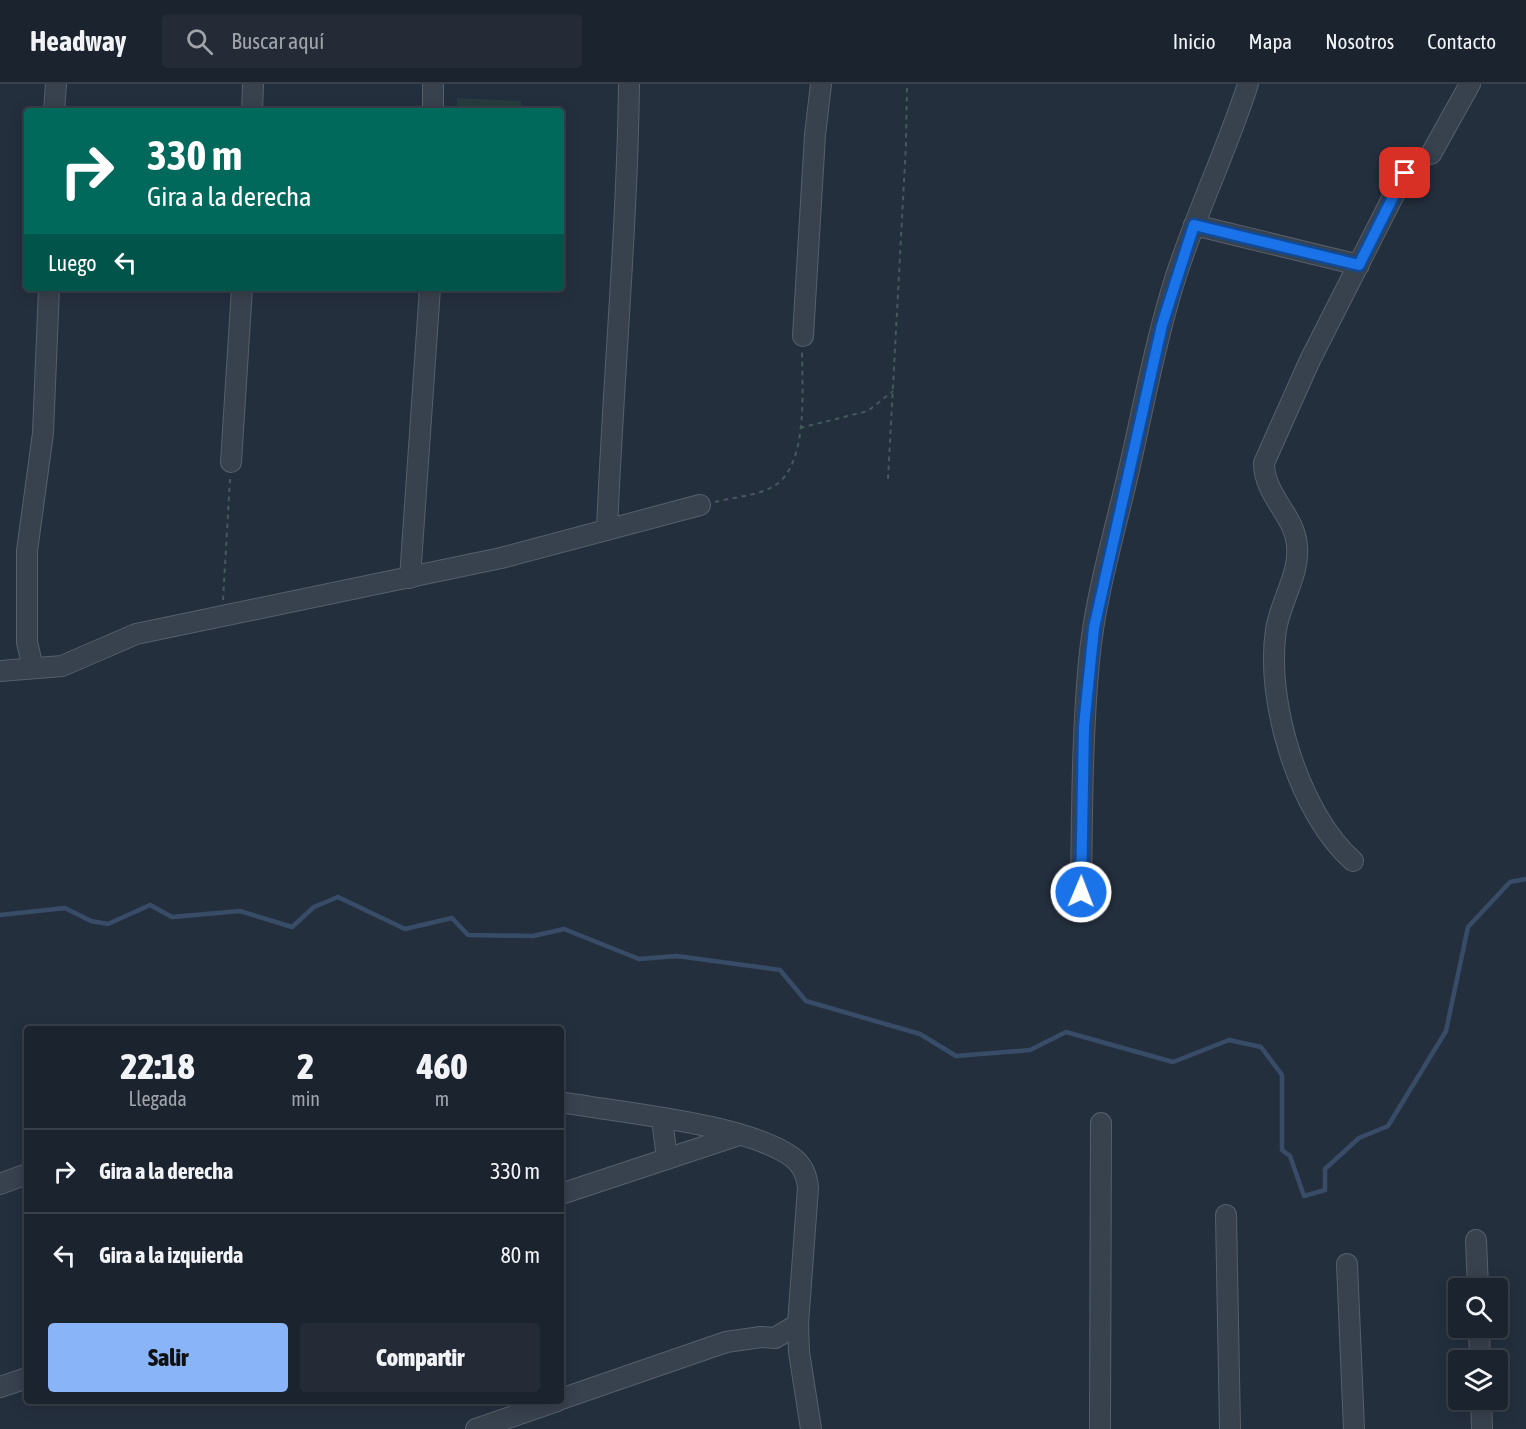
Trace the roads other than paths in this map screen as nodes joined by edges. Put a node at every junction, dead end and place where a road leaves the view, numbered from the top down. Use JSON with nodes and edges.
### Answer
{"nodes":[{"id":1,"x":56,"y":84,"type":"edge"},
{"id":2,"x":253,"y":84,"type":"edge"},
{"id":3,"x":433,"y":84,"type":"edge"},
{"id":4,"x":629,"y":84,"type":"edge"},
{"id":5,"x":821,"y":84,"type":"edge"},
{"id":6,"x":1248,"y":84,"type":"edge"},
{"id":7,"x":1470,"y":84,"type":"edge"},
{"id":8,"x":54,"y":108,"type":"edge"},
{"id":9,"x":252,"y":108,"type":"edge"},
{"id":10,"x":433,"y":108,"type":"edge"},
{"id":11,"x":1431,"y":154,"type":"dead end"},
{"id":12,"x":1405,"y":173,"type":"dead end"},
{"id":13,"x":1194,"y":225,"type":"junction"},
{"id":14,"x":1359,"y":265,"type":"junction"},
{"id":15,"x":49,"y":291,"type":"edge"},
{"id":16,"x":242,"y":291,"type":"edge"},
{"id":17,"x":430,"y":291,"type":"edge"},
{"id":18,"x":803,"y":336,"type":"road end"},
{"id":19,"x":231,"y":462,"type":"road end"},
{"id":20,"x":700,"y":505,"type":"road end"},
{"id":21,"x":607,"y":530,"type":"junction"},
{"id":22,"x":410,"y":578,"type":"junction"},
{"id":23,"x":33,"y":668,"type":"junction"},
{"id":24,"x":0,"y":671,"type":"edge"},
{"id":25,"x":1353,"y":861,"type":"dead end"},
{"id":26,"x":1081,"y":892,"type":"dead end"},
{"id":27,"x":564,"y":1103,"type":"edge"},
{"id":28,"x":662,"y":1119,"type":"junction"},
{"id":29,"x":1101,"y":1123,"type":"dead end"},
{"id":30,"x":739,"y":1135,"type":"junction"},
{"id":31,"x":667,"y":1159,"type":"junction"},
{"id":32,"x":24,"y":1175,"type":"edge"},
{"id":33,"x":0,"y":1184,"type":"edge"},
{"id":34,"x":564,"y":1193,"type":"edge"},
{"id":35,"x":1226,"y":1215,"type":"dead end"},
{"id":36,"x":1476,"y":1240,"type":"dead end"},
{"id":37,"x":1347,"y":1264,"type":"dead end"},
{"id":38,"x":1478,"y":1278,"type":"edge"},
{"id":39,"x":798,"y":1324,"type":"junction"},
{"id":40,"x":776,"y":1338,"type":"junction"},
{"id":41,"x":799,"y":1352,"type":"junction"},
{"id":42,"x":24,"y":1379,"type":"edge"},
{"id":43,"x":0,"y":1387,"type":"edge"},
{"id":44,"x":564,"y":1398,"type":"edge"},
{"id":45,"x":547,"y":1404,"type":"edge"},
{"id":46,"x":1481,"y":1410,"type":"edge"},
{"id":47,"x":476,"y":1429,"type":"edge"},
{"id":48,"x":811,"y":1429,"type":"edge"},
{"id":49,"x":1100,"y":1429,"type":"edge"},
{"id":50,"x":1230,"y":1429,"type":"edge"},
{"id":51,"x":1354,"y":1429,"type":"edge"},
{"id":52,"x":1482,"y":1429,"type":"edge"}],
"edges":[{"from":1,"to":8,"type":"street"},
{"from":2,"to":9,"type":"street"},
{"from":3,"to":10,"type":"street"},
{"from":4,"to":21,"type":"street"},
{"from":5,"to":18,"type":"street"},
{"from":6,"to":13,"type":"street"},
{"from":7,"to":11,"type":"street"},
{"from":12,"to":14,"type":"street"},
{"from":13,"to":14,"type":"street"},
{"from":13,"to":26,"type":"street"},
{"from":14,"to":25,"type":"street"},
{"from":15,"to":23,"type":"street"},
{"from":16,"to":19,"type":"street"},
{"from":17,"to":22,"type":"street"},
{"from":20,"to":21,"type":"street"},
{"from":21,"to":22,"type":"street"},
{"from":22,"to":23,"type":"street"},
{"from":23,"to":24,"type":"street"},
{"from":27,"to":28,"type":"street"},
{"from":28,"to":30,"type":"street"},
{"from":28,"to":31,"type":"street"},
{"from":29,"to":49,"type":"street"},
{"from":30,"to":31,"type":"street"},
{"from":30,"to":39,"type":"street"},
{"from":31,"to":34,"type":"street"},
{"from":32,"to":33,"type":"street"},
{"from":35,"to":50,"type":"street"},
{"from":36,"to":38,"type":"street"},
{"from":37,"to":51,"type":"street"},
{"from":39,"to":40,"type":"street"},
{"from":39,"to":41,"type":"street"},
{"from":40,"to":41,"type":"street"},
{"from":40,"to":44,"type":"street"},
{"from":41,"to":48,"type":"street"},
{"from":42,"to":43,"type":"street"},
{"from":45,"to":47,"type":"street"},
{"from":46,"to":52,"type":"street"}]}
